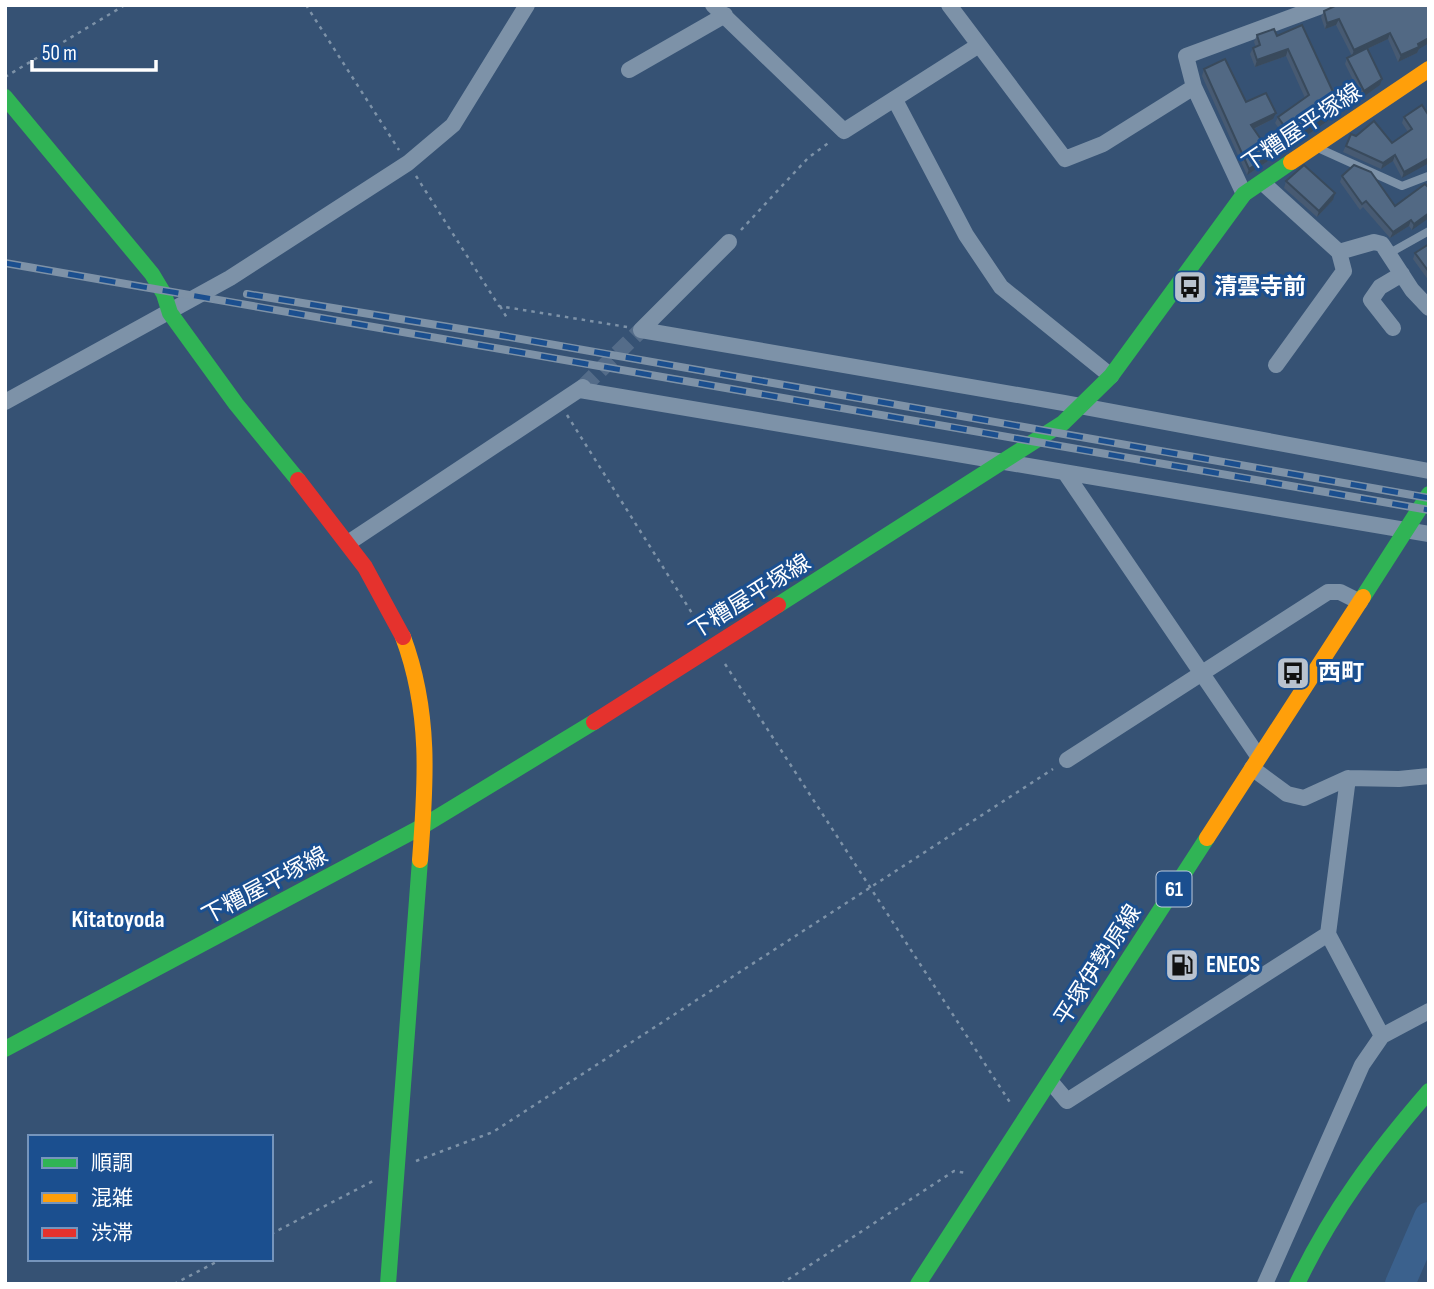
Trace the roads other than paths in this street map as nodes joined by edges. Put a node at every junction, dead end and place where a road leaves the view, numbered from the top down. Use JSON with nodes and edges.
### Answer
{"nodes":[{"id":1,"x":527,"y":5,"type":"edge"},
{"id":2,"x":949,"y":5,"type":"edge"},
{"id":3,"x":1324,"y":5,"type":"edge"},
{"id":4,"x":719,"y":10,"type":"edge"},
{"id":5,"x":979,"y":46,"type":"junction"},
{"id":6,"x":1429,"y":69,"type":"edge"},
{"id":7,"x":629,"y":70,"type":"dead end"},
{"id":8,"x":1194,"y":87,"type":"junction"},
{"id":9,"x":5,"y":97,"type":"edge"},
{"id":10,"x":895,"y":100,"type":"junction"},
{"id":11,"x":1315,"y":147,"type":"junction"},
{"id":12,"x":1428,"y":176,"type":"edge"},
{"id":13,"x":1263,"y":183,"type":"junction"},
{"id":14,"x":1244,"y":194,"type":"junction"},
{"id":15,"x":1429,"y":231,"type":"edge"},
{"id":16,"x":729,"y":242,"type":"road end"},
{"id":17,"x":1339,"y":252,"type":"junction"},
{"id":18,"x":1388,"y":254,"type":"junction"},
{"id":19,"x":1402,"y":274,"type":"junction"},
{"id":20,"x":1429,"y":308,"type":"edge"},
{"id":21,"x":170,"y":313,"type":"junction"},
{"id":22,"x":1394,"y":328,"type":"dead end"},
{"id":23,"x":1276,"y":365,"type":"dead end"},
{"id":24,"x":1111,"y":376,"type":"junction"},
{"id":25,"x":5,"y":401,"type":"edge"},
{"id":26,"x":1082,"y":408,"type":"junction"},
{"id":27,"x":1006,"y":461,"type":"junction"},
{"id":28,"x":1429,"y":471,"type":"edge"},
{"id":29,"x":1066,"y":474,"type":"junction"},
{"id":30,"x":1429,"y":494,"type":"edge"},
{"id":31,"x":1406,"y":530,"type":"junction"},
{"id":32,"x":1429,"y":534,"type":"edge"},
{"id":33,"x":348,"y":543,"type":"junction"},
{"id":34,"x":1360,"y":602,"type":"junction"},
{"id":35,"x":1201,"y":673,"type":"junction"},
{"id":36,"x":1067,"y":760,"type":"road end"},
{"id":37,"x":1255,"y":762,"type":"junction"},
{"id":38,"x":1429,"y":776,"type":"edge"},
{"id":39,"x":1348,"y":778,"type":"junction"},
{"id":40,"x":423,"y":826,"type":"junction"},
{"id":41,"x":1328,"y":934,"type":"junction"},
{"id":42,"x":1429,"y":1011,"type":"edge"},
{"id":43,"x":1382,"y":1036,"type":"junction"},
{"id":44,"x":5,"y":1049,"type":"edge"},
{"id":45,"x":1050,"y":1081,"type":"junction"},
{"id":46,"x":1429,"y":1091,"type":"edge"},
{"id":47,"x":388,"y":1284,"type":"edge"},
{"id":48,"x":918,"y":1284,"type":"edge"},
{"id":49,"x":1265,"y":1284,"type":"edge"},
{"id":50,"x":1297,"y":1284,"type":"edge"}],
"edges":[{"from":1,"to":21,"type":"street"},
{"from":2,"to":5,"type":"street"},
{"from":3,"to":8,"type":"street"},
{"from":4,"to":7,"type":"street"},
{"from":4,"to":10,"type":"street"},
{"from":5,"to":8,"type":"street"},
{"from":5,"to":10,"type":"street"},
{"from":6,"to":11,"type":"main road","name":"下糟屋平塚線"},
{"from":8,"to":14,"type":"street"},
{"from":9,"to":21,"type":"main road"},
{"from":10,"to":24,"type":"street"},
{"from":11,"to":12,"type":"lane"},
{"from":11,"to":13,"type":"main road","name":"下糟屋平塚線"},
{"from":13,"to":14,"type":"main road","name":"下糟屋平塚線"},
{"from":13,"to":17,"type":"street"},
{"from":14,"to":24,"type":"main road","name":"下糟屋平塚線"},
{"from":15,"to":18,"type":"lane"},
{"from":16,"to":26,"type":"street"},
{"from":17,"to":18,"type":"street"},
{"from":17,"to":23,"type":"street"},
{"from":18,"to":19,"type":"street"},
{"from":19,"to":20,"type":"street"},
{"from":19,"to":22,"type":"street"},
{"from":21,"to":25,"type":"street"},
{"from":21,"to":33,"type":"main road"},
{"from":24,"to":26,"type":"main road","name":"下糟屋平塚線"},
{"from":26,"to":27,"type":"main road","name":"下糟屋平塚線"},
{"from":26,"to":28,"type":"street"},
{"from":27,"to":29,"type":"street"},
{"from":27,"to":33,"type":"street"},
{"from":27,"to":40,"type":"main road","name":"下糟屋平塚線"},
{"from":29,"to":31,"type":"street"},
{"from":29,"to":35,"type":"street"},
{"from":30,"to":31,"type":"main road","name":"平塚伊勢原線","number":"61"},
{"from":31,"to":32,"type":"street"},
{"from":31,"to":34,"type":"main road","name":"平塚伊勢原線","number":"61"},
{"from":33,"to":40,"type":"main road"},
{"from":34,"to":35,"type":"street"},
{"from":34,"to":37,"type":"main road","name":"平塚伊勢原線","number":"61"},
{"from":35,"to":36,"type":"street"},
{"from":35,"to":37,"type":"street"},
{"from":37,"to":39,"type":"street"},
{"from":37,"to":45,"type":"main road","name":"平塚伊勢原線","number":"61"},
{"from":38,"to":39,"type":"street"},
{"from":39,"to":41,"type":"street"},
{"from":40,"to":44,"type":"main road","name":"下糟屋平塚線"},
{"from":40,"to":47,"type":"main road"},
{"from":41,"to":43,"type":"street"},
{"from":41,"to":45,"type":"street"},
{"from":42,"to":43,"type":"street"},
{"from":43,"to":49,"type":"street"},
{"from":45,"to":48,"type":"main road","name":"平塚伊勢原線","number":"61"},
{"from":46,"to":50,"type":"main road"}]}
